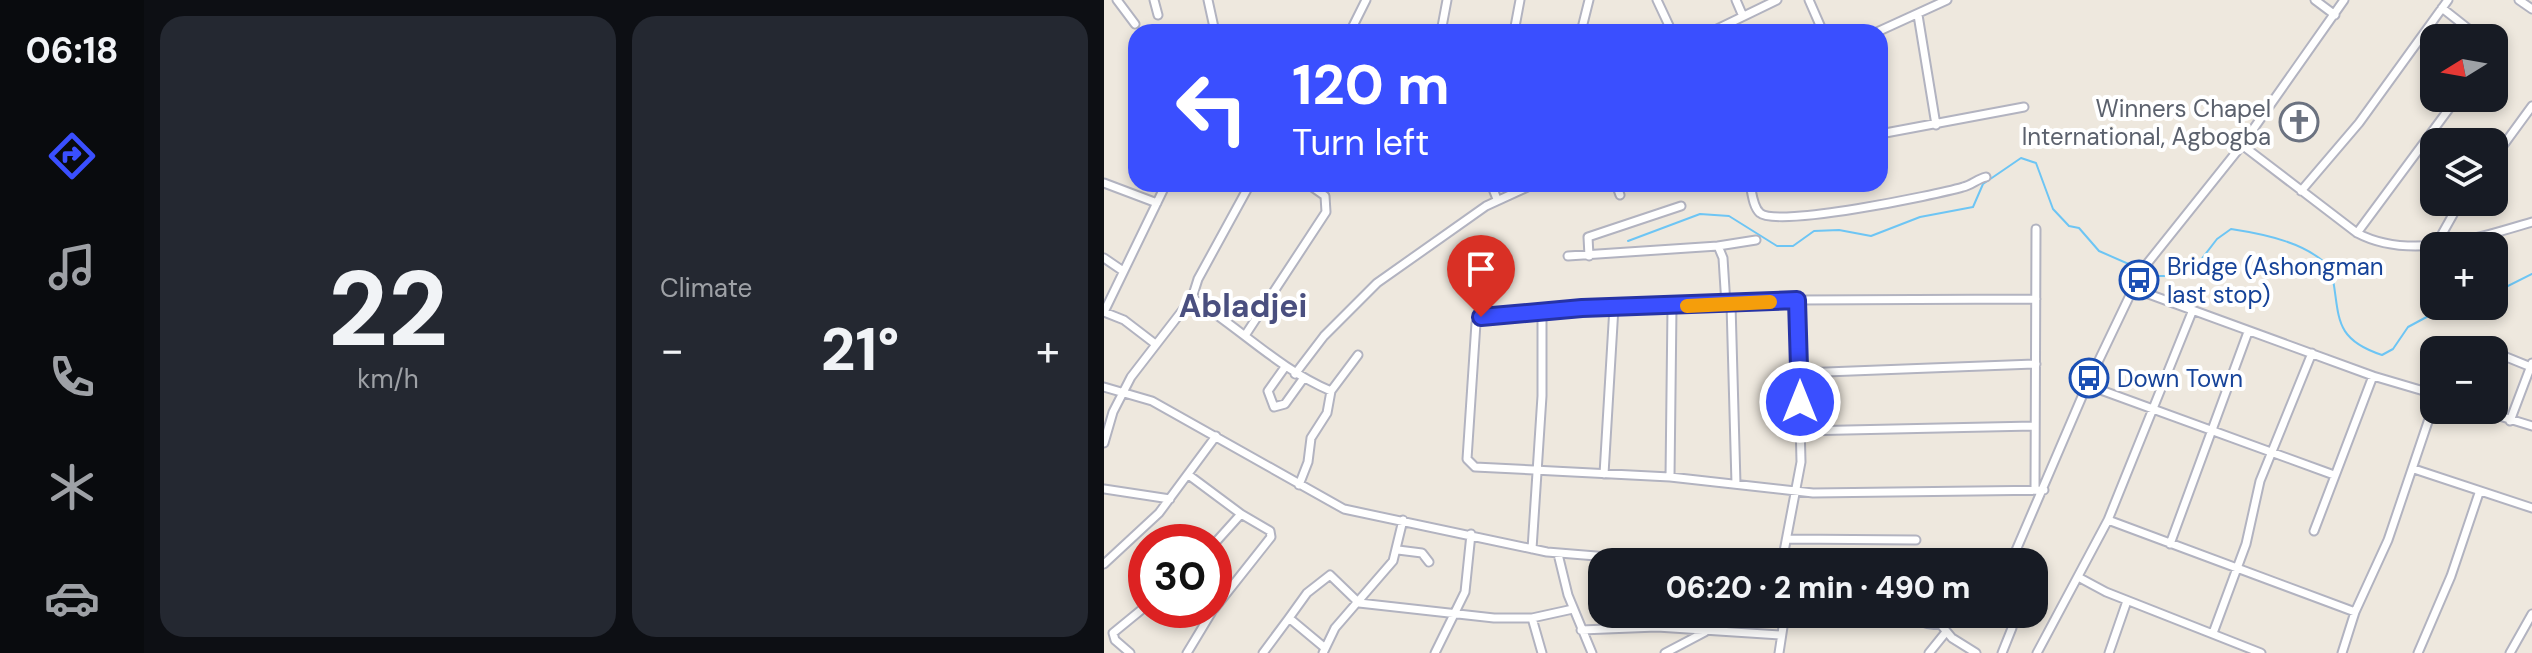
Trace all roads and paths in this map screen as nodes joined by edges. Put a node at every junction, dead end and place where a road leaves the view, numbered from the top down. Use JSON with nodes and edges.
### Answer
{"nodes":[{"id":1,"x":1117,"y":0,"type":"edge"},
{"id":2,"x":1154,"y":0,"type":"edge"},
{"id":3,"x":1208,"y":0,"type":"edge"},
{"id":4,"x":1366,"y":0,"type":"edge"},
{"id":5,"x":1447,"y":0,"type":"edge"},
{"id":6,"x":1520,"y":0,"type":"edge"},
{"id":7,"x":1589,"y":0,"type":"edge"},
{"id":8,"x":1657,"y":0,"type":"edge"},
{"id":9,"x":1736,"y":0,"type":"edge"},
{"id":10,"x":1777,"y":0,"type":"edge"},
{"id":11,"x":1809,"y":0,"type":"edge"},
{"id":12,"x":1947,"y":0,"type":"edge"},
{"id":13,"x":2315,"y":0,"type":"edge"},
{"id":14,"x":2344,"y":0,"type":"edge"},
{"id":15,"x":2448,"y":0,"type":"edge"},
{"id":16,"x":2519,"y":0,"type":"edge"},
{"id":17,"x":2442,"y":8,"type":"junction"},
{"id":18,"x":2532,"y":9,"type":"edge"},
{"id":19,"x":1742,"y":14,"type":"junction"},
{"id":20,"x":1158,"y":15,"type":"dead end"},
{"id":21,"x":1918,"y":15,"type":"junction"},
{"id":22,"x":2335,"y":15,"type":"junction"},
{"id":23,"x":1135,"y":24,"type":"dead end"},
{"id":24,"x":1213,"y":24,"type":"edge"},
{"id":25,"x":1356,"y":24,"type":"edge"},
{"id":26,"x":1442,"y":24,"type":"edge"},
{"id":27,"x":1516,"y":24,"type":"edge"},
{"id":28,"x":1583,"y":24,"type":"edge"},
{"id":29,"x":1668,"y":24,"type":"edge"},
{"id":30,"x":1725,"y":24,"type":"edge"},
{"id":31,"x":1820,"y":24,"type":"edge"},
{"id":32,"x":2462,"y":24,"type":"edge"},
{"id":33,"x":1888,"y":27,"type":"edge"},
{"id":34,"x":2532,"y":106,"type":"edge"},
{"id":35,"x":2024,"y":107,"type":"dead end"},
{"id":36,"x":2447,"y":112,"type":"edge"},
{"id":37,"x":1936,"y":125,"type":"junction"},
{"id":38,"x":1888,"y":133,"type":"edge"},
{"id":39,"x":2508,"y":139,"type":"edge"},
{"id":40,"x":2242,"y":145,"type":"junction"},
{"id":41,"x":1986,"y":177,"type":"dead end"},
{"id":42,"x":1104,"y":183,"type":"edge"},
{"id":43,"x":2301,"y":191,"type":"junction"},
{"id":44,"x":1162,"y":192,"type":"edge"},
{"id":45,"x":1246,"y":192,"type":"edge"},
{"id":46,"x":1319,"y":192,"type":"edge"},
{"id":47,"x":1494,"y":192,"type":"edge"},
{"id":48,"x":1514,"y":192,"type":"edge"},
{"id":49,"x":1619,"y":192,"type":"edge"},
{"id":50,"x":1753,"y":192,"type":"edge"},
{"id":51,"x":1620,"y":195,"type":"dead end"},
{"id":52,"x":1497,"y":199,"type":"junction"},
{"id":53,"x":1157,"y":203,"type":"junction"},
{"id":54,"x":1681,"y":206,"type":"dead end"},
{"id":55,"x":2532,"y":222,"type":"edge"},
{"id":56,"x":2036,"y":229,"type":"dead end"},
{"id":57,"x":2498,"y":232,"type":"edge"},
{"id":58,"x":2357,"y":233,"type":"junction"},
{"id":59,"x":1756,"y":240,"type":"dead end"},
{"id":60,"x":2420,"y":244,"type":"edge"},
{"id":61,"x":1718,"y":246,"type":"junction"},
{"id":62,"x":1588,"y":248,"type":"junction"},
{"id":63,"x":1568,"y":256,"type":"dead end"},
{"id":64,"x":1104,"y":258,"type":"edge"},
{"id":65,"x":1123,"y":271,"type":"junction"},
{"id":66,"x":2132,"y":288,"type":"junction"},
{"id":67,"x":1192,"y":298,"type":"junction"},
{"id":68,"x":2036,"y":299,"type":"junction"},
{"id":69,"x":1797,"y":300,"type":"junction"},
{"id":70,"x":1728,"y":304,"type":"junction"},
{"id":71,"x":1614,"y":307,"type":"junction"},
{"id":72,"x":1672,"y":307,"type":"junction"},
{"id":73,"x":2192,"y":312,"type":"junction"},
{"id":74,"x":1542,"y":314,"type":"junction"},
{"id":75,"x":2248,"y":332,"type":"junction"},
{"id":76,"x":1246,"y":334,"type":"junction"},
{"id":77,"x":1154,"y":343,"type":"junction"},
{"id":78,"x":2312,"y":353,"type":"junction"},
{"id":79,"x":1358,"y":355,"type":"dead end"},
{"id":80,"x":2508,"y":357,"type":"edge"},
{"id":81,"x":2036,"y":364,"type":"junction"},
{"id":82,"x":2531,"y":365,"type":"edge"},
{"id":83,"x":1285,"y":367,"type":"junction"},
{"id":84,"x":1800,"y":373,"type":"junction"},
{"id":85,"x":1295,"y":374,"type":"junction"},
{"id":86,"x":2373,"y":376,"type":"junction"},
{"id":87,"x":1303,"y":379,"type":"junction"},
{"id":88,"x":2087,"y":385,"type":"junction"},
{"id":89,"x":1104,"y":387,"type":"edge"},
{"id":90,"x":2420,"y":390,"type":"edge"},
{"id":91,"x":1331,"y":391,"type":"junction"},
{"id":92,"x":1124,"y":392,"type":"junction"},
{"id":93,"x":2152,"y":410,"type":"junction"},
{"id":94,"x":2510,"y":421,"type":"joint"},
{"id":95,"x":2428,"y":424,"type":"edge"},
{"id":96,"x":2034,"y":426,"type":"junction"},
{"id":97,"x":2532,"y":426,"type":"edge"},
{"id":98,"x":1800,"y":431,"type":"junction"},
{"id":99,"x":2210,"y":432,"type":"junction"},
{"id":100,"x":1216,"y":436,"type":"junction"},
{"id":101,"x":1104,"y":443,"type":"edge"},
{"id":102,"x":2273,"y":453,"type":"junction"},
{"id":103,"x":2414,"y":469,"type":"junction"},
{"id":104,"x":1538,"y":470,"type":"junction"},
{"id":105,"x":1604,"y":474,"type":"junction"},
{"id":106,"x":2334,"y":475,"type":"junction"},
{"id":107,"x":1190,"y":476,"type":"junction"},
{"id":108,"x":1670,"y":477,"type":"junction"},
{"id":109,"x":1736,"y":484,"type":"junction"},
{"id":110,"x":1299,"y":485,"type":"junction"},
{"id":111,"x":1104,"y":489,"type":"edge"},
{"id":112,"x":2035,"y":489,"type":"junction"},
{"id":113,"x":2044,"y":490,"type":"junction"},
{"id":114,"x":1796,"y":491,"type":"junction"},
{"id":115,"x":2479,"y":493,"type":"junction"},
{"id":116,"x":1170,"y":499,"type":"junction"},
{"id":117,"x":2532,"y":508,"type":"edge"},
{"id":118,"x":1241,"y":514,"type":"junction"},
{"id":119,"x":1403,"y":520,"type":"junction"},
{"id":120,"x":2108,"y":520,"type":"junction"},
{"id":121,"x":1232,"y":524,"type":"edge"},
{"id":122,"x":2314,"y":531,"type":"dead end"},
{"id":123,"x":1471,"y":534,"type":"junction"},
{"id":124,"x":1788,"y":539,"type":"junction"},
{"id":125,"x":1916,"y":540,"type":"dead end"},
{"id":126,"x":2170,"y":544,"type":"junction"},
{"id":127,"x":1786,"y":548,"type":"edge"},
{"id":128,"x":2017,"y":548,"type":"edge"},
{"id":129,"x":1532,"y":549,"type":"junction"},
{"id":130,"x":1398,"y":550,"type":"junction"},
{"id":131,"x":1558,"y":554,"type":"junction"},
{"id":132,"x":1588,"y":556,"type":"edge"},
{"id":133,"x":1429,"y":562,"type":"dead end"},
{"id":134,"x":1104,"y":564,"type":"edge"},
{"id":135,"x":2238,"y":567,"type":"junction"},
{"id":136,"x":2080,"y":578,"type":"junction"},
{"id":137,"x":1232,"y":587,"type":"edge"},
{"id":138,"x":2127,"y":601,"type":"junction"},
{"id":139,"x":1359,"y":603,"type":"junction"},
{"id":140,"x":1573,"y":609,"type":"junction"},
{"id":141,"x":2355,"y":612,"type":"junction"},
{"id":142,"x":2532,"y":614,"type":"edge"},
{"id":143,"x":1456,"y":616,"type":"junction"},
{"id":144,"x":1289,"y":618,"type":"junction"},
{"id":145,"x":1532,"y":618,"type":"junction"},
{"id":146,"x":1128,"y":619,"type":"edge"},
{"id":147,"x":1203,"y":628,"type":"edge"},
{"id":148,"x":1782,"y":628,"type":"edge"},
{"id":149,"x":1938,"y":628,"type":"edge"},
{"id":150,"x":2009,"y":628,"type":"edge"},
{"id":151,"x":1944,"y":629,"type":"junction"},
{"id":152,"x":1581,"y":630,"type":"junction"},
{"id":153,"x":1707,"y":631,"type":"junction"},
{"id":154,"x":2213,"y":633,"type":"junction"},
{"id":155,"x":1781,"y":635,"type":"junction"},
{"id":156,"x":1324,"y":650,"type":"edge"},
{"id":157,"x":1127,"y":652,"type":"edge"},
{"id":158,"x":1187,"y":653,"type":"edge"},
{"id":159,"x":1263,"y":653,"type":"edge"},
{"id":160,"x":1435,"y":653,"type":"edge"},
{"id":161,"x":1542,"y":653,"type":"edge"},
{"id":162,"x":1592,"y":653,"type":"edge"},
{"id":163,"x":1665,"y":653,"type":"edge"},
{"id":164,"x":1779,"y":653,"type":"edge"},
{"id":165,"x":1929,"y":653,"type":"edge"},
{"id":166,"x":1976,"y":653,"type":"edge"},
{"id":167,"x":2002,"y":653,"type":"edge"},
{"id":168,"x":2037,"y":653,"type":"edge"},
{"id":169,"x":2109,"y":653,"type":"edge"},
{"id":170,"x":2261,"y":653,"type":"edge"},
{"id":171,"x":2342,"y":653,"type":"edge"},
{"id":172,"x":2418,"y":653,"type":"edge"},
{"id":173,"x":2510,"y":653,"type":"edge"}],
"edges":[{"from":1,"to":23,"type":"street"},
{"from":2,"to":20,"type":"street"},
{"from":3,"to":24,"type":"street"},
{"from":4,"to":25,"type":"street"},
{"from":5,"to":26,"type":"street"},
{"from":6,"to":27,"type":"street"},
{"from":7,"to":28,"type":"street"},
{"from":8,"to":29,"type":"street"},
{"from":9,"to":19,"type":"street"},
{"from":10,"to":19,"type":"street"},
{"from":11,"to":31,"type":"street"},
{"from":12,"to":21,"type":"street"},
{"from":13,"to":22,"type":"street"},
{"from":14,"to":22,"type":"street"},
{"from":15,"to":17,"type":"street"},
{"from":16,"to":18,"type":"street"},
{"from":17,"to":32,"type":"street"},
{"from":17,"to":43,"type":"street"},
{"from":19,"to":30,"type":"street"},
{"from":21,"to":33,"type":"street"},
{"from":21,"to":37,"type":"street"},
{"from":22,"to":40,"type":"street"},
{"from":34,"to":39,"type":"street"},
{"from":35,"to":37,"type":"street"},
{"from":36,"to":58,"type":"street"},
{"from":37,"to":38,"type":"street"},
{"from":40,"to":43,"type":"street"},
{"from":40,"to":66,"type":"street"},
{"from":41,"to":50,"type":"street"},
{"from":42,"to":53,"type":"street"},
{"from":43,"to":58,"type":"street"},
{"from":44,"to":53,"type":"street"},
{"from":45,"to":67,"type":"street"},
{"from":46,"to":76,"type":"street"},
{"from":47,"to":52,"type":"street"},
{"from":48,"to":52,"type":"street"},
{"from":49,"to":51,"type":"street"},
{"from":52,"to":85,"type":"street"},
{"from":53,"to":65,"type":"street"},
{"from":54,"to":62,"type":"street"},
{"from":55,"to":57,"type":"street"},
{"from":56,"to":68,"type":"street"},
{"from":58,"to":60,"type":"street"},
{"from":59,"to":61,"type":"street"},
{"from":61,"to":62,"type":"street"},
{"from":61,"to":70,"type":"street"},
{"from":62,"to":63,"type":"street"},
{"from":64,"to":65,"type":"street"},
{"from":65,"to":77,"type":"street"},
{"from":66,"to":73,"type":"street"},
{"from":66,"to":88,"type":"street"},
{"from":67,"to":76,"type":"street"},
{"from":67,"to":77,"type":"street"},
{"from":68,"to":69,"type":"street"},
{"from":68,"to":81,"type":"street"},
{"from":69,"to":70,"type":"street"},
{"from":69,"to":84,"type":"street"},
{"from":70,"to":72,"type":"street"},
{"from":70,"to":109,"type":"street"},
{"from":71,"to":72,"type":"street"},
{"from":71,"to":74,"type":"street"},
{"from":71,"to":105,"type":"street"},
{"from":72,"to":108,"type":"street"},
{"from":73,"to":75,"type":"street"},
{"from":73,"to":93,"type":"street"},
{"from":74,"to":104,"type":"street"},
{"from":74,"to":104,"type":"street"},
{"from":75,"to":78,"type":"street"},
{"from":75,"to":99,"type":"street"},
{"from":76,"to":83,"type":"street"},
{"from":77,"to":92,"type":"street"},
{"from":78,"to":86,"type":"street"},
{"from":78,"to":102,"type":"street"},
{"from":79,"to":91,"type":"street"},
{"from":80,"to":82,"type":"street"},
{"from":81,"to":84,"type":"street"},
{"from":81,"to":96,"type":"street"},
{"from":82,"to":94,"type":"street"},
{"from":83,"to":85,"type":"street"},
{"from":83,"to":87,"type":"street"},
{"from":84,"to":98,"type":"street"},
{"from":85,"to":87,"type":"street"},
{"from":86,"to":90,"type":"street"},
{"from":86,"to":106,"type":"street"},
{"from":87,"to":91,"type":"street"},
{"from":88,"to":93,"type":"street"},
{"from":88,"to":113,"type":"street"},
{"from":89,"to":92,"type":"street"},
{"from":91,"to":110,"type":"street"},
{"from":92,"to":100,"type":"street"},
{"from":92,"to":101,"type":"street"},
{"from":93,"to":99,"type":"street"},
{"from":93,"to":120,"type":"street"},
{"from":94,"to":97,"type":"street"},
{"from":95,"to":103,"type":"street"},
{"from":96,"to":98,"type":"street"},
{"from":96,"to":112,"type":"street"},
{"from":98,"to":114,"type":"street"},
{"from":99,"to":102,"type":"street"},
{"from":99,"to":126,"type":"street"},
{"from":100,"to":107,"type":"street"},
{"from":100,"to":110,"type":"street"},
{"from":102,"to":106,"type":"street"},
{"from":102,"to":135,"type":"street"},
{"from":103,"to":115,"type":"street"},
{"from":103,"to":141,"type":"street"},
{"from":104,"to":105,"type":"street"},
{"from":104,"to":129,"type":"street"},
{"from":105,"to":108,"type":"street"},
{"from":106,"to":122,"type":"street"},
{"from":107,"to":116,"type":"street"},
{"from":107,"to":118,"type":"street"},
{"from":108,"to":109,"type":"street"},
{"from":109,"to":114,"type":"street"},
{"from":110,"to":119,"type":"street"},
{"from":111,"to":116,"type":"street"},
{"from":112,"to":113,"type":"street"},
{"from":112,"to":114,"type":"street"},
{"from":113,"to":128,"type":"street"},
{"from":114,"to":124,"type":"street"},
{"from":115,"to":117,"type":"street"},
{"from":115,"to":172,"type":"street"},
{"from":116,"to":134,"type":"street"},
{"from":118,"to":121,"type":"street"},
{"from":118,"to":137,"type":"street"},
{"from":119,"to":123,"type":"street"},
{"from":119,"to":130,"type":"street"},
{"from":120,"to":126,"type":"street"},
{"from":120,"to":136,"type":"street"},
{"from":123,"to":129,"type":"street"},
{"from":123,"to":143,"type":"street"},
{"from":124,"to":125,"type":"street"},
{"from":124,"to":127,"type":"street"},
{"from":126,"to":135,"type":"street"},
{"from":129,"to":131,"type":"street"},
{"from":130,"to":133,"type":"street"},
{"from":130,"to":139,"type":"street"},
{"from":131,"to":132,"type":"street"},
{"from":131,"to":140,"type":"street"},
{"from":135,"to":141,"type":"street"},
{"from":135,"to":154,"type":"street"},
{"from":136,"to":138,"type":"street"},
{"from":136,"to":168,"type":"street"},
{"from":138,"to":154,"type":"street"},
{"from":138,"to":169,"type":"street"},
{"from":139,"to":143,"type":"street"},
{"from":139,"to":144,"type":"street"},
{"from":139,"to":156,"type":"street"},
{"from":140,"to":145,"type":"street"},
{"from":140,"to":152,"type":"street"},
{"from":141,"to":171,"type":"street"},
{"from":142,"to":173,"type":"street"},
{"from":143,"to":145,"type":"street"},
{"from":143,"to":160,"type":"street"},
{"from":144,"to":156,"type":"street"},
{"from":144,"to":159,"type":"street"},
{"from":145,"to":161,"type":"street"},
{"from":146,"to":157,"type":"street"},
{"from":147,"to":158,"type":"street"},
{"from":148,"to":155,"type":"street"},
{"from":149,"to":151,"type":"street"},
{"from":150,"to":167,"type":"street"},
{"from":151,"to":165,"type":"street"},
{"from":151,"to":166,"type":"street"},
{"from":152,"to":153,"type":"street"},
{"from":152,"to":162,"type":"street"},
{"from":153,"to":155,"type":"street"},
{"from":153,"to":163,"type":"street"},
{"from":154,"to":170,"type":"street"},
{"from":155,"to":164,"type":"street"}]}
